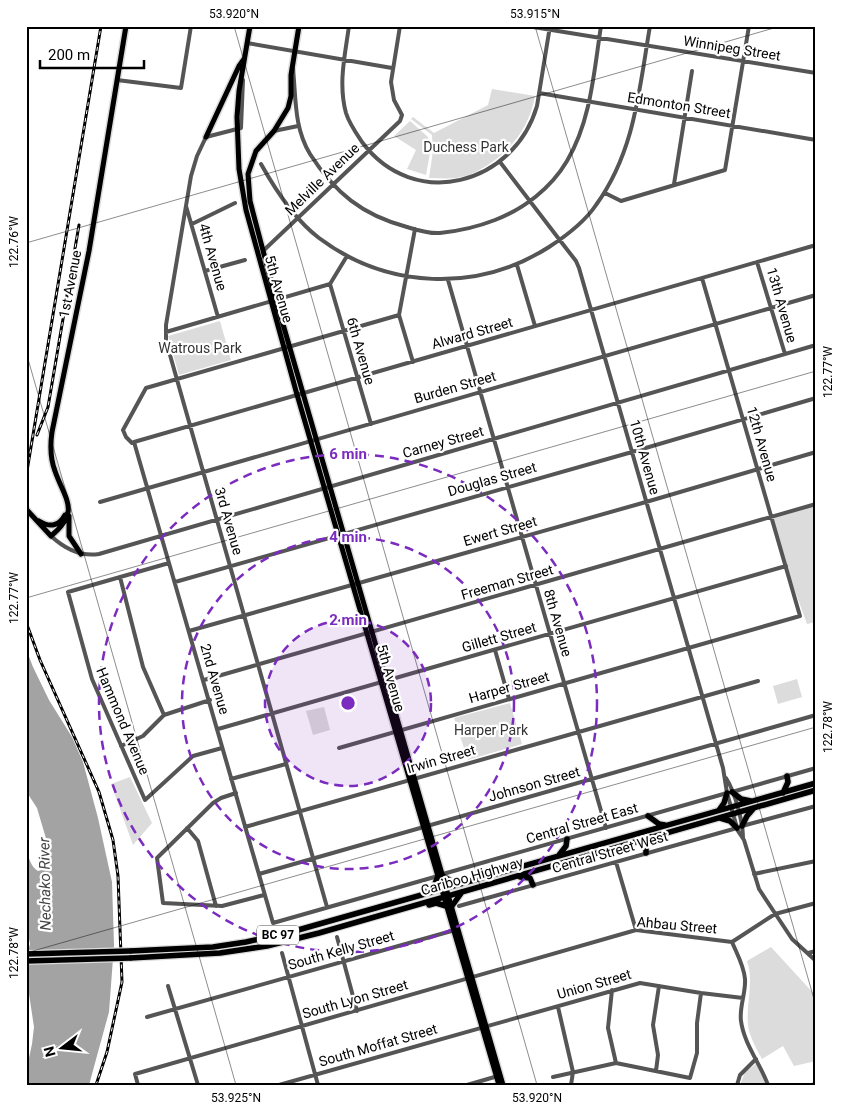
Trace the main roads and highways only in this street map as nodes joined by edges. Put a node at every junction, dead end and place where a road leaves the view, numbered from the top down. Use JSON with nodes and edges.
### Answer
{"nodes":[{"id":1,"x":126,"y":26,"type":"edge"},
{"id":2,"x":250,"y":26,"type":"edge"},
{"id":3,"x":299,"y":26,"type":"edge"},
{"id":4,"x":244,"y":59,"type":"junction"},
{"id":5,"x":206,"y":137,"type":"road end"},
{"id":6,"x":273,"y":301,"type":"junction"},
{"id":7,"x":26,"y":509,"type":"edge"},
{"id":8,"x":68,"y":511,"type":"junction"},
{"id":9,"x":33,"y":516,"type":"junction"},
{"id":10,"x":81,"y":554,"type":"road end"},
{"id":11,"x":355,"y":584,"type":"junction"},
{"id":12,"x":384,"y":682,"type":"junction"},
{"id":13,"x":816,"y":783,"type":"edge"},
{"id":14,"x":801,"y":791,"type":"junction"},
{"id":15,"x":816,"y":791,"type":"edge"},
{"id":16,"x":783,"y":793,"type":"junction"},
{"id":17,"x":754,"y":804,"type":"junction"},
{"id":18,"x":718,"y":814,"type":"junction"},
{"id":19,"x":648,"y":816,"type":"road end"},
{"id":20,"x":667,"y":826,"type":"junction"},
{"id":21,"x":653,"y":836,"type":"junction"},
{"id":22,"x":567,"y":839,"type":"road end"},
{"id":23,"x":646,"y":853,"type":"road end"},
{"id":24,"x":558,"y":856,"type":"junction"},
{"id":25,"x":526,"y":866,"type":"junction"},
{"id":26,"x":440,"y":876,"type":"junction"},
{"id":27,"x":513,"y":877,"type":"junction"},
{"id":28,"x":462,"y":883,"type":"junction"},
{"id":29,"x":533,"y":885,"type":"road end"},
{"id":30,"x":446,"y":892,"type":"junction"},
{"id":31,"x":462,"y":892,"type":"junction"},
{"id":32,"x":421,"y":895,"type":"junction"},
{"id":33,"x":449,"y":906,"type":"junction"},
{"id":34,"x":373,"y":918,"type":"junction"},
{"id":35,"x":26,"y":954,"type":"edge"},
{"id":36,"x":130,"y":954,"type":"junction"},
{"id":37,"x":26,"y":961,"type":"edge"},
{"id":38,"x":498,"y":1076,"type":"junction"},
{"id":39,"x":499,"y":1085,"type":"edge"},
{"id":40,"x":503,"y":1085,"type":"edge"}],
"edges":[{"from":1,"to":8,"type":"main road","name":"1st Avenue"},
{"from":2,"to":4,"type":"main road"},
{"from":3,"to":6,"type":"main road","name":"5th Avenue"},
{"from":4,"to":5,"type":"main road"},
{"from":4,"to":6,"type":"main road","name":"5th Avenue"},
{"from":6,"to":11,"type":"main road","name":"5th Avenue"},
{"from":7,"to":9,"type":"main road"},
{"from":8,"to":9,"type":"main road"},
{"from":8,"to":9,"type":"main road"},
{"from":8,"to":10,"type":"main road","name":"1st Avenue"},
{"from":11,"to":12,"type":"main road","name":"5th Avenue"},
{"from":11,"to":12,"type":"main road","name":"5th Avenue"},
{"from":12,"to":26,"type":"main road","name":"5th Avenue"},
{"from":13,"to":14,"type":"highway","name":"Cariboo Highway","number":"BC 97"},
{"from":14,"to":15,"type":"highway","name":"Cariboo Highway","number":"BC 97"},
{"from":14,"to":16,"type":"highway","name":"Cariboo Highway","number":"BC 97"},
{"from":14,"to":16,"type":"highway"},
{"from":14,"to":17,"type":"highway","name":"Cariboo Highway","number":"BC 97"},
{"from":16,"to":17,"type":"highway","name":"Cariboo Highway","number":"BC 97"},
{"from":17,"to":18,"type":"highway","name":"Cariboo Highway","number":"BC 97"},
{"from":17,"to":18,"type":"highway"},
{"from":17,"to":18,"type":"highway"},
{"from":18,"to":20,"type":"highway","name":"Cariboo Highway","number":"BC 97"},
{"from":18,"to":21,"type":"highway","name":"Cariboo Highway","number":"BC 97"},
{"from":19,"to":20,"type":"highway"},
{"from":20,"to":24,"type":"highway","name":"Cariboo Highway","number":"BC 97"},
{"from":21,"to":23,"type":"highway"},
{"from":21,"to":27,"type":"highway","name":"Cariboo Highway","number":"BC 97"},
{"from":22,"to":24,"type":"highway"},
{"from":24,"to":25,"type":"highway","name":"Cariboo Highway","number":"BC 97"},
{"from":25,"to":28,"type":"highway","name":"Cariboo Highway","number":"BC 97"},
{"from":25,"to":30,"type":"highway"},
{"from":26,"to":28,"type":"highway"},
{"from":26,"to":30,"type":"main road","name":"5th Avenue"},
{"from":26,"to":32,"type":"highway"},
{"from":27,"to":29,"type":"highway"},
{"from":27,"to":31,"type":"highway","name":"Cariboo Highway","number":"BC 97"},
{"from":28,"to":30,"type":"highway","name":"Cariboo Highway","number":"BC 97"},
{"from":30,"to":31,"type":"highway","name":"Cariboo Highway","number":"BC 97"},
{"from":30,"to":32,"type":"highway","name":"Cariboo Highway","number":"BC 97"},
{"from":30,"to":33,"type":"main road","name":"5th Avenue"},
{"from":30,"to":34,"type":"highway","name":"Cariboo Highway","number":"BC 97"},
{"from":31,"to":33,"type":"highway"},
{"from":32,"to":36,"type":"highway","name":"Cariboo Highway","number":"BC 97"},
{"from":33,"to":34,"type":"highway"},
{"from":33,"to":38,"type":"main road","name":"5th Avenue"},
{"from":34,"to":36,"type":"highway","name":"Cariboo Highway","number":"BC 97"},
{"from":35,"to":36,"type":"highway","number":"BC 97","bridge":true},
{"from":36,"to":37,"type":"highway","number":"BC 97","bridge":true},
{"from":38,"to":39,"type":"main road","name":"5th Avenue"},
{"from":38,"to":40,"type":"main road","name":"5th Avenue"}]}
